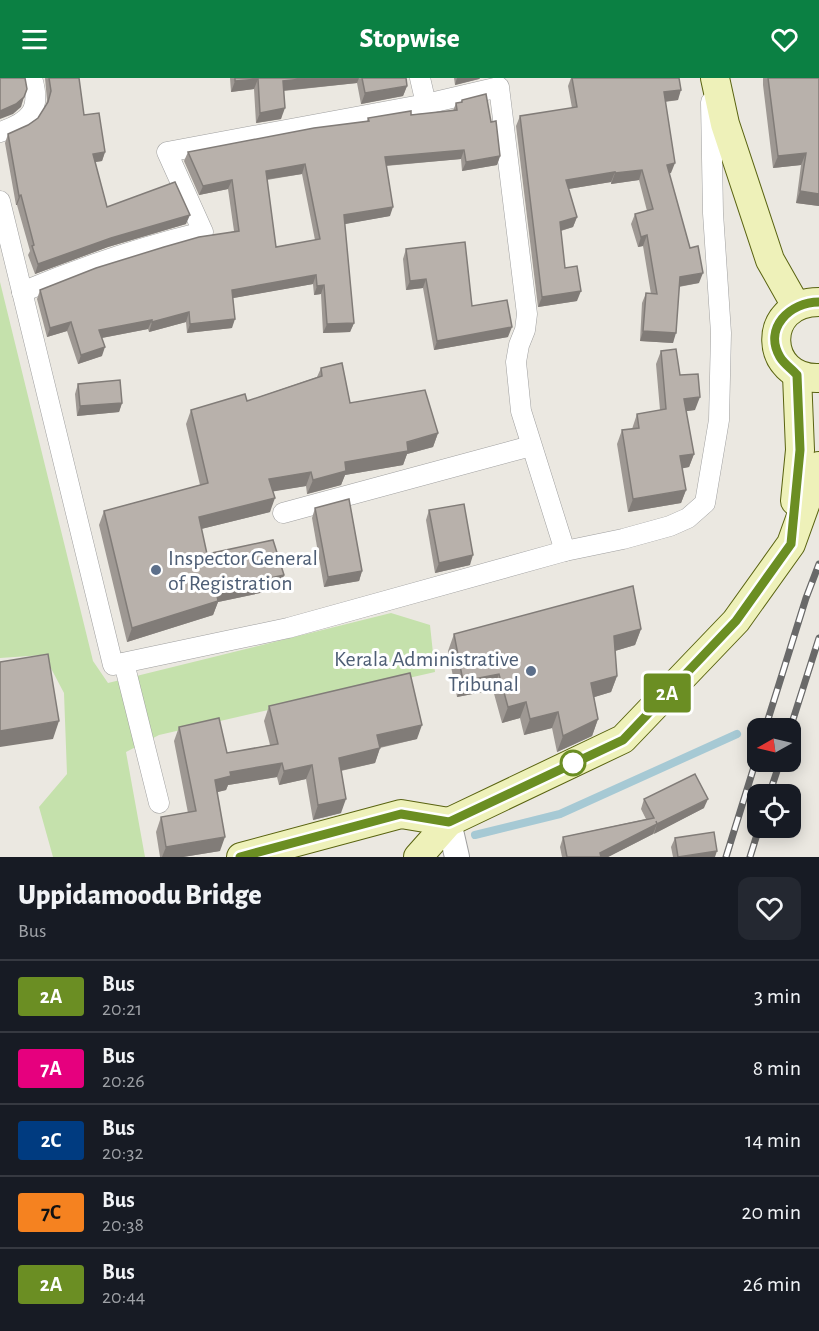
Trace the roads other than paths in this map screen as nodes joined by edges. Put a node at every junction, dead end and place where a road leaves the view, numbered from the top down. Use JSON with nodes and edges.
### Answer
{"nodes":[{"id":1,"x":32,"y":78,"type":"edge"},
{"id":2,"x":420,"y":78,"type":"edge"},
{"id":3,"x":712,"y":78,"type":"edge"},
{"id":4,"x":426,"y":104,"type":"junction"},
{"id":5,"x":0,"y":132,"type":"edge"},
{"id":6,"x":0,"y":201,"type":"edge"},
{"id":7,"x":22,"y":292,"type":"junction"},
{"id":8,"x":798,"y":311,"type":"edge"},
{"id":9,"x":808,"y":376,"type":"edge"},
{"id":10,"x":531,"y":446,"type":"junction"},
{"id":11,"x":819,"y":466,"type":"edge"},
{"id":12,"x":283,"y":513,"type":"dead end"},
{"id":13,"x":791,"y":544,"type":"junction"},
{"id":14,"x":565,"y":551,"type":"junction"},
{"id":15,"x":124,"y":663,"type":"junction"},
{"id":16,"x":159,"y":803,"type":"dead end"},
{"id":17,"x":453,"y":842,"type":"edge"},
{"id":18,"x":241,"y":857,"type":"edge"},
{"id":19,"x":418,"y":857,"type":"edge"}],
"edges":[{"from":1,"to":5,"type":"street"},
{"from":2,"to":4,"type":"street"},
{"from":3,"to":8,"type":"main road"},
{"from":3,"to":14,"type":"street"},
{"from":4,"to":7,"type":"street"},
{"from":4,"to":10,"type":"street"},
{"from":6,"to":7,"type":"street"},
{"from":7,"to":15,"type":"street"},
{"from":8,"to":9,"type":"main road"},
{"from":9,"to":13,"type":"main road"},
{"from":10,"to":12,"type":"street"},
{"from":10,"to":14,"type":"street"},
{"from":11,"to":13,"type":"main road"},
{"from":13,"to":17,"type":"main road"},
{"from":14,"to":15,"type":"street"},
{"from":15,"to":16,"type":"street"},
{"from":17,"to":18,"type":"main road"},
{"from":17,"to":19,"type":"main road"}]}
